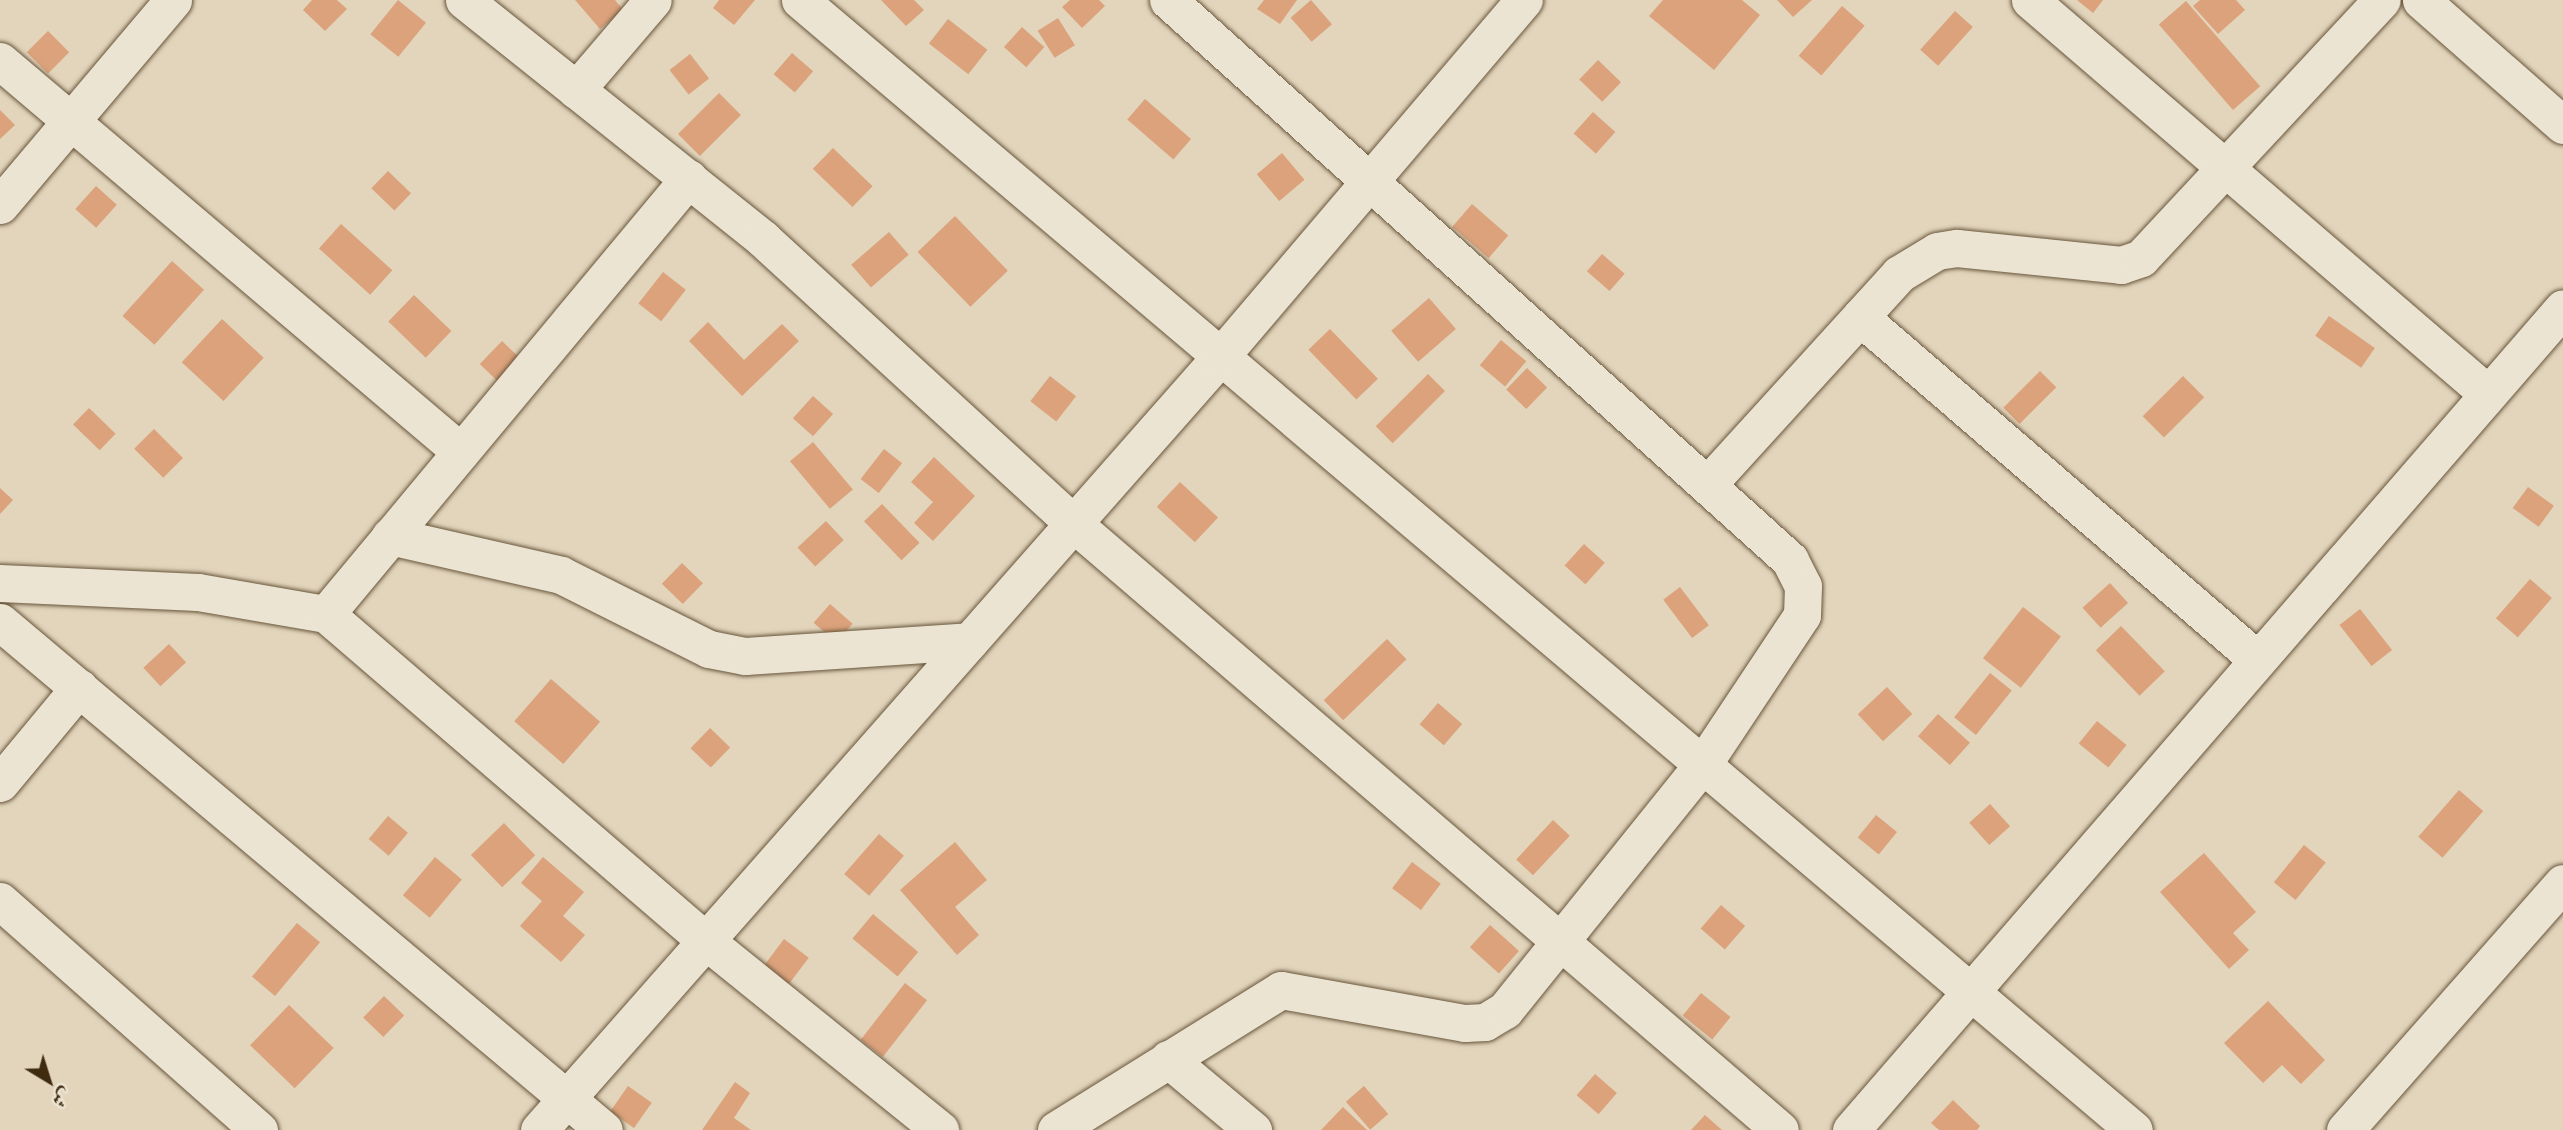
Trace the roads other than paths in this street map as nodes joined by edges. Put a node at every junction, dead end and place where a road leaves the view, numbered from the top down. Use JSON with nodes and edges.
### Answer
{"nodes":[{"id":1,"x":173,"y":0,"type":"edge"},
{"id":2,"x":464,"y":0,"type":"edge"},
{"id":3,"x":653,"y":0,"type":"edge"},
{"id":4,"x":800,"y":0,"type":"edge"},
{"id":5,"x":1168,"y":0,"type":"edge"},
{"id":6,"x":1524,"y":0,"type":"edge"},
{"id":7,"x":2029,"y":0,"type":"edge"},
{"id":8,"x":2382,"y":0,"type":"edge"},
{"id":9,"x":2421,"y":0,"type":"edge"},
{"id":10,"x":0,"y":61,"type":"edge"},
{"id":11,"x":576,"y":90,"type":"junction"},
{"id":12,"x":71,"y":121,"type":"junction"},
{"id":13,"x":2563,"y":125,"type":"edge"},
{"id":14,"x":2228,"y":171,"type":"junction"},
{"id":15,"x":689,"y":178,"type":"junction"},
{"id":16,"x":1370,"y":181,"type":"junction"},
{"id":17,"x":0,"y":205,"type":"edge"},
{"id":18,"x":2563,"y":308,"type":"edge"},
{"id":19,"x":1860,"y":317,"type":"junction"},
{"id":20,"x":1220,"y":357,"type":"junction"},
{"id":21,"x":2488,"y":394,"type":"junction"},
{"id":22,"x":461,"y":452,"type":"junction"},
{"id":23,"x":1708,"y":484,"type":"junction"},
{"id":24,"x":1073,"y":524,"type":"junction"},
{"id":25,"x":390,"y":536,"type":"junction"},
{"id":26,"x":0,"y":583,"type":"edge"},
{"id":27,"x":326,"y":614,"type":"junction"},
{"id":28,"x":0,"y":622,"type":"edge"},
{"id":29,"x":970,"y":640,"type":"junction"},
{"id":30,"x":2258,"y":660,"type":"junction"},
{"id":31,"x":79,"y":688,"type":"junction"},
{"id":32,"x":1703,"y":764,"type":"junction"},
{"id":33,"x":0,"y":783,"type":"edge"},
{"id":34,"x":2563,"y":883,"type":"edge"},
{"id":35,"x":0,"y":901,"type":"edge"},
{"id":36,"x":706,"y":941,"type":"junction"},
{"id":37,"x":1562,"y":943,"type":"junction"},
{"id":38,"x":1970,"y":991,"type":"junction"},
{"id":39,"x":1168,"y":1059,"type":"junction"},
{"id":40,"x":567,"y":1099,"type":"junction"},
{"id":41,"x":259,"y":1130,"type":"edge"},
{"id":42,"x":539,"y":1130,"type":"edge"},
{"id":43,"x":604,"y":1130,"type":"edge"},
{"id":44,"x":940,"y":1130,"type":"edge"},
{"id":45,"x":1056,"y":1130,"type":"edge"},
{"id":46,"x":1253,"y":1130,"type":"edge"},
{"id":47,"x":1780,"y":1130,"type":"edge"},
{"id":48,"x":1852,"y":1130,"type":"edge"},
{"id":49,"x":2134,"y":1130,"type":"edge"},
{"id":50,"x":2345,"y":1130,"type":"edge"}],
"edges":[{"from":1,"to":12,"type":"street"},
{"from":2,"to":11,"type":"street"},
{"from":3,"to":11,"type":"street"},
{"from":4,"to":20,"type":"street"},
{"from":5,"to":16,"type":"street"},
{"from":6,"to":16,"type":"street"},
{"from":7,"to":14,"type":"street"},
{"from":8,"to":14,"type":"street"},
{"from":9,"to":13,"type":"street"},
{"from":10,"to":12,"type":"street"},
{"from":11,"to":15,"type":"street"},
{"from":12,"to":17,"type":"street"},
{"from":12,"to":22,"type":"street"},
{"from":14,"to":19,"type":"street"},
{"from":14,"to":21,"type":"street"},
{"from":15,"to":22,"type":"street"},
{"from":15,"to":24,"type":"street"},
{"from":16,"to":20,"type":"street"},
{"from":16,"to":23,"type":"street"},
{"from":18,"to":21,"type":"street"},
{"from":19,"to":23,"type":"street"},
{"from":19,"to":30,"type":"street"},
{"from":20,"to":24,"type":"street"},
{"from":20,"to":32,"type":"street"},
{"from":21,"to":30,"type":"street"},
{"from":22,"to":25,"type":"street"},
{"from":23,"to":32,"type":"street"},
{"from":24,"to":29,"type":"street"},
{"from":24,"to":37,"type":"street"},
{"from":25,"to":27,"type":"street"},
{"from":25,"to":29,"type":"street"},
{"from":26,"to":27,"type":"street"},
{"from":27,"to":36,"type":"street"},
{"from":28,"to":31,"type":"street"},
{"from":29,"to":36,"type":"street"},
{"from":30,"to":38,"type":"street"},
{"from":31,"to":33,"type":"street"},
{"from":31,"to":40,"type":"street"},
{"from":32,"to":37,"type":"street"},
{"from":32,"to":38,"type":"street"},
{"from":34,"to":50,"type":"street"},
{"from":35,"to":41,"type":"street"},
{"from":36,"to":40,"type":"street"},
{"from":36,"to":44,"type":"street"},
{"from":37,"to":39,"type":"street"},
{"from":37,"to":47,"type":"street"},
{"from":38,"to":48,"type":"street"},
{"from":38,"to":49,"type":"street"},
{"from":39,"to":45,"type":"street"},
{"from":39,"to":46,"type":"street"},
{"from":40,"to":42,"type":"street"},
{"from":40,"to":43,"type":"street"}]}
